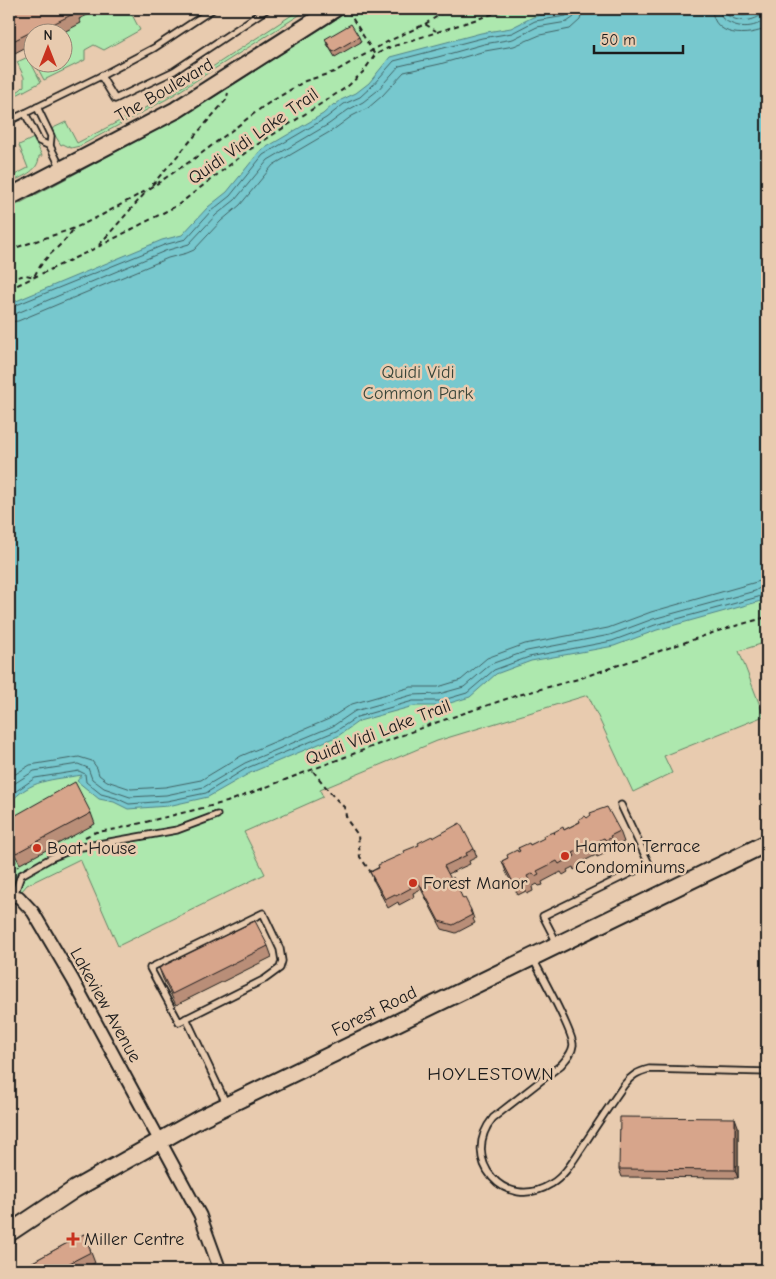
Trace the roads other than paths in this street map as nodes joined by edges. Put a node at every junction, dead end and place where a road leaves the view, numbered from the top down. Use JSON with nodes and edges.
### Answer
{"nodes":[{"id":1,"x":213,"y":9,"type":"edge"},
{"id":2,"x":267,"y":9,"type":"edge"},
{"id":3,"x":334,"y":9,"type":"edge"},
{"id":4,"x":101,"y":76,"type":"junction"},
{"id":5,"x":37,"y":107,"type":"junction"},
{"id":6,"x":25,"y":113,"type":"junction"},
{"id":7,"x":9,"y":120,"type":"edge"},
{"id":8,"x":50,"y":146,"type":"junction"},
{"id":9,"x":62,"y":170,"type":"junction"},
{"id":10,"x":9,"y":197,"type":"edge"},
{"id":11,"x":621,"y":804,"type":"dead end"},
{"id":12,"x":217,"y":815,"type":"dead end"},
{"id":13,"x":767,"y":842,"type":"edge"},
{"id":14,"x":11,"y":895,"type":"edge"},
{"id":15,"x":557,"y":944,"type":"junction"},
{"id":16,"x":532,"y":957,"type":"junction"},
{"id":17,"x":186,"y":1018,"type":"junction"},
{"id":18,"x":767,"y":1072,"type":"edge"},
{"id":19,"x":226,"y":1105,"type":"junction"},
{"id":20,"x":159,"y":1140,"type":"junction"},
{"id":21,"x":9,"y":1233,"type":"edge"},
{"id":22,"x":220,"y":1270,"type":"edge"}],
"edges":[{"from":1,"to":4,"type":"lane"},
{"from":2,"to":4,"type":"lane"},
{"from":3,"to":9,"type":"street","name":"The Boulevard"},
{"from":4,"to":5,"type":"lane"},
{"from":5,"to":6,"type":"lane"},
{"from":5,"to":8,"type":"lane"},
{"from":6,"to":7,"type":"lane"},
{"from":6,"to":8,"type":"lane"},
{"from":8,"to":9,"type":"lane"},
{"from":9,"to":10,"type":"street","name":"The Boulevard"},
{"from":11,"to":15,"type":"lane"},
{"from":12,"to":14,"type":"lane"},
{"from":13,"to":15,"type":"street","name":"Forest Road"},
{"from":14,"to":20,"type":"street","name":"Lakeview Avenue"},
{"from":15,"to":16,"type":"street","name":"Forest Road"},
{"from":16,"to":18,"type":"lane"},
{"from":16,"to":19,"type":"street","name":"Forest Road"},
{"from":17,"to":17,"type":"lane"},
{"from":17,"to":19,"type":"lane"},
{"from":19,"to":20,"type":"street","name":"Forest Road"},
{"from":20,"to":21,"type":"street","name":"Forest Road"},
{"from":20,"to":22,"type":"street","name":"Lakeview Avenue"}]}
